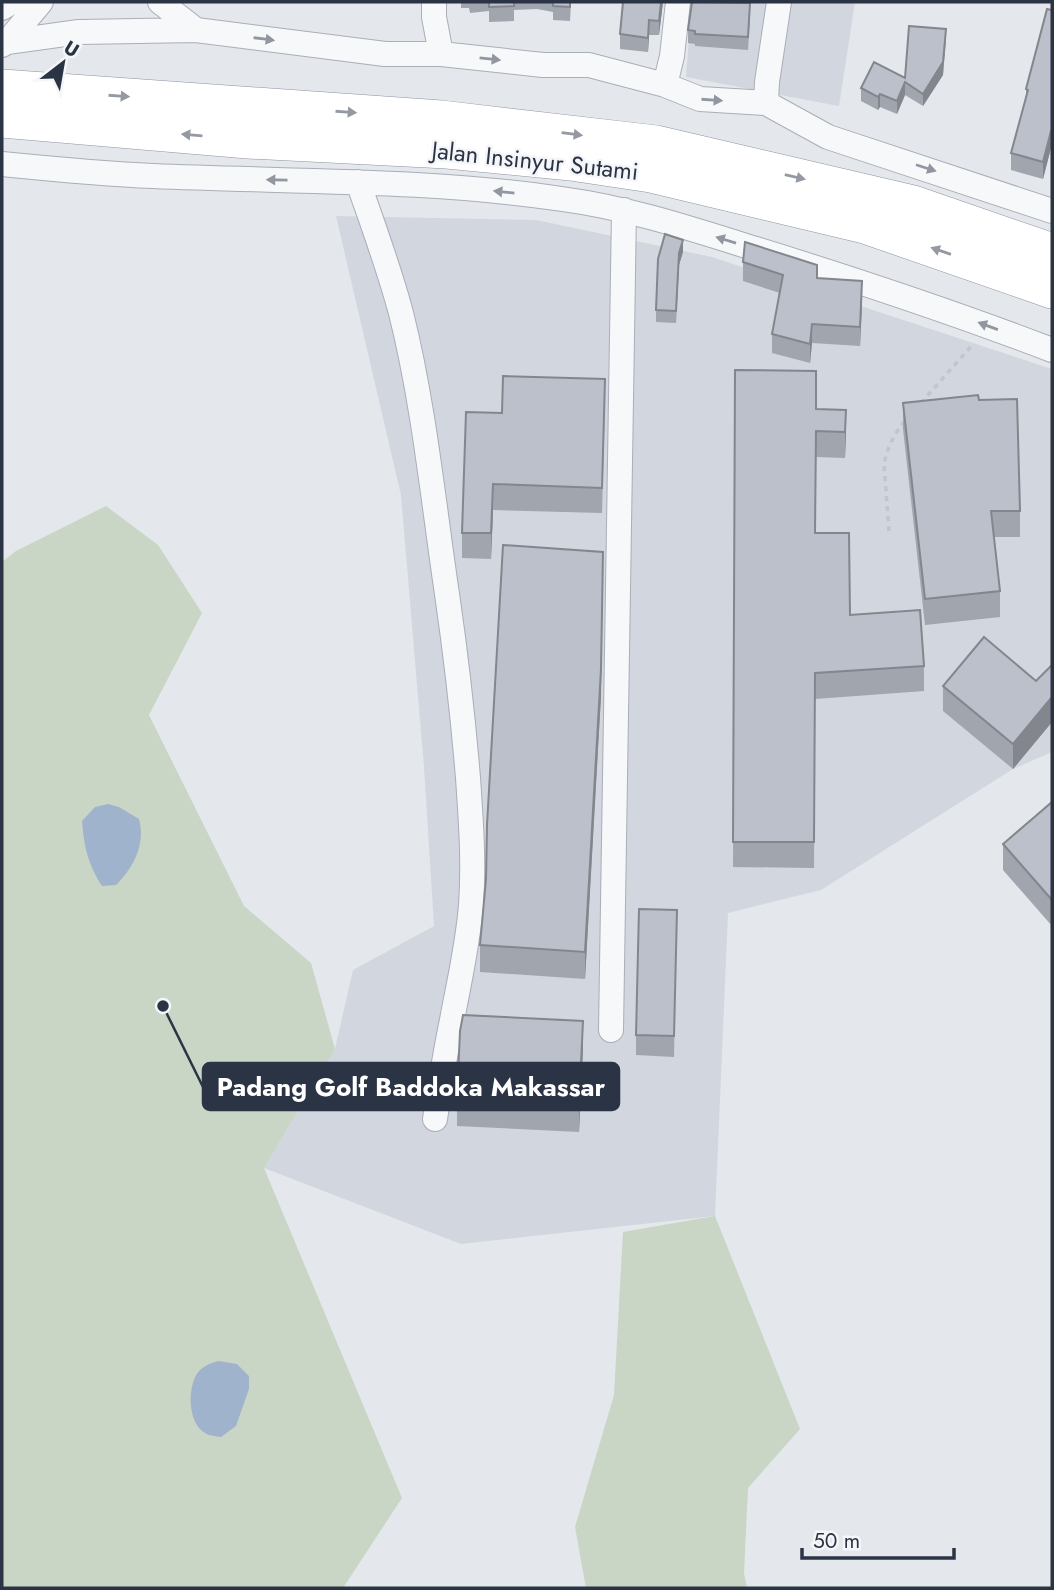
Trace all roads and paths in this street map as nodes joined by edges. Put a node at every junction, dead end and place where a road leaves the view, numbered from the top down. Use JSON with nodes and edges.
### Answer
{"nodes":[{"id":1,"x":12,"y":2,"type":"edge"},
{"id":2,"x":41,"y":2,"type":"edge"},
{"id":3,"x":160,"y":2,"type":"edge"},
{"id":4,"x":434,"y":2,"type":"edge"},
{"id":5,"x":678,"y":2,"type":"edge"},
{"id":6,"x":779,"y":2,"type":"edge"},
{"id":7,"x":2,"y":8,"type":"edge"},
{"id":8,"x":196,"y":30,"type":"junction"},
{"id":9,"x":4,"y":44,"type":"edge"},
{"id":10,"x":441,"y":54,"type":"junction"},
{"id":11,"x":665,"y":85,"type":"junction"},
{"id":12,"x":2,"y":88,"type":"edge"},
{"id":13,"x":766,"y":103,"type":"junction"},
{"id":14,"x":2,"y":119,"type":"edge"},
{"id":15,"x":2,"y":164,"type":"edge"},
{"id":16,"x":358,"y":182,"type":"junction"},
{"id":17,"x":624,"y":210,"type":"junction"},
{"id":18,"x":1052,"y":211,"type":"edge"},
{"id":19,"x":1052,"y":252,"type":"edge"},
{"id":20,"x":1052,"y":290,"type":"edge"},
{"id":21,"x":989,"y":326,"type":"junction"},
{"id":22,"x":1052,"y":350,"type":"edge"},
{"id":23,"x":918,"y":406,"type":"edge"},
{"id":24,"x":910,"y":414,"type":"edge"},
{"id":25,"x":889,"y":531,"type":"dead end"},
{"id":26,"x":611,"y":1030,"type":"dead end"},
{"id":27,"x":435,"y":1119,"type":"dead end"}],
"edges":[{"from":1,"to":7,"type":"street"},
{"from":2,"to":9,"type":"street"},
{"from":3,"to":8,"type":"street"},
{"from":4,"to":10,"type":"street"},
{"from":5,"to":11,"type":"street"},
{"from":6,"to":13,"type":"street"},
{"from":8,"to":9,"type":"street"},
{"from":8,"to":10,"type":"street","one_way":true},
{"from":10,"to":11,"type":"street","one_way":true},
{"from":11,"to":13,"type":"street","one_way":true},
{"from":12,"to":19,"type":"highway","name":"Jalan Insinyur Sutami","one_way":true},
{"from":13,"to":18,"type":"street","one_way":true},
{"from":20,"to":14,"type":"highway","name":"Jalan Insinyur Sutami","one_way":true},
{"from":16,"to":15,"type":"street","one_way":true},
{"from":17,"to":16,"type":"street","one_way":true},
{"from":16,"to":27,"type":"street"},
{"from":21,"to":17,"type":"street","one_way":true},
{"from":17,"to":26,"type":"street"},
{"from":21,"to":22,"type":"street"},
{"from":21,"to":23,"type":"path"},
{"from":24,"to":25,"type":"path"}]}
